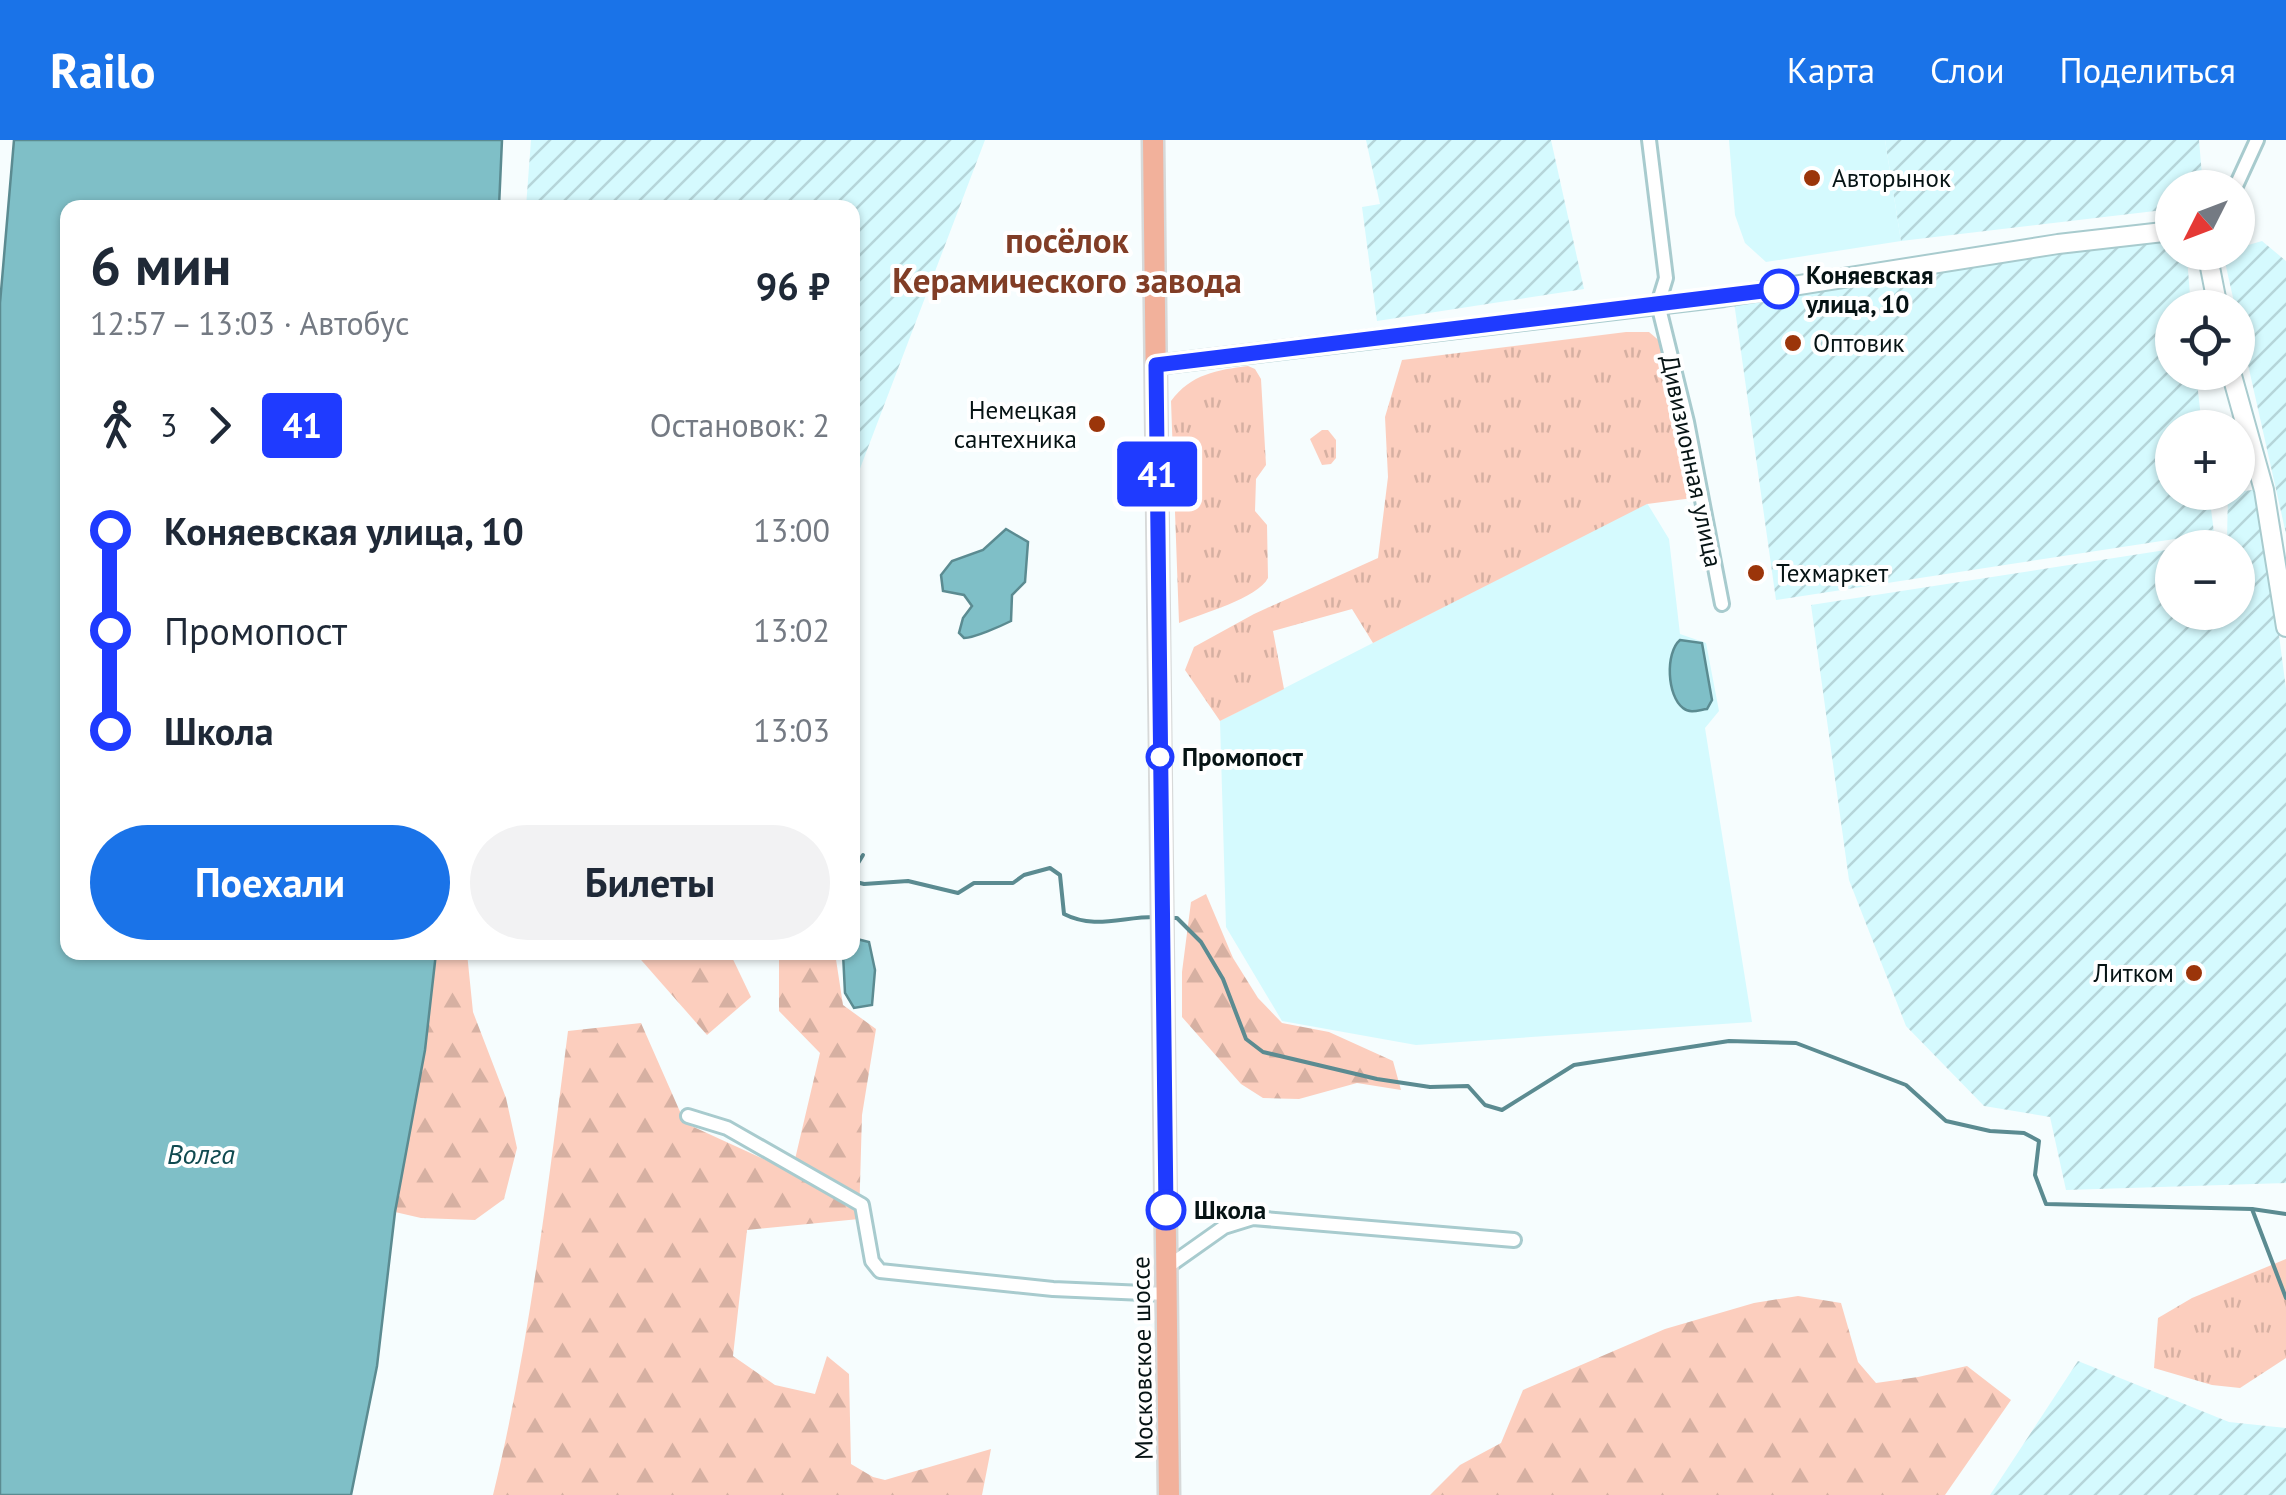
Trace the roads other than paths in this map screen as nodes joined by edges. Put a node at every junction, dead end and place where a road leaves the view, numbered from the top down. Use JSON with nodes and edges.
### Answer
{"nodes":[{"id":1,"x":1153,"y":140,"type":"edge"},
{"id":2,"x":1650,"y":140,"type":"edge"},
{"id":3,"x":2257,"y":140,"type":"edge"},
{"id":4,"x":2243,"y":170,"type":"edge"},
{"id":5,"x":2155,"y":232,"type":"edge"},
{"id":6,"x":1658,"y":304,"type":"junction"},
{"id":7,"x":1156,"y":365,"type":"junction"},
{"id":8,"x":2236,"y":390,"type":"edge"},
{"id":9,"x":1722,"y":604,"type":"dead end"},
{"id":10,"x":2286,"y":627,"type":"edge"},
{"id":11,"x":688,"y":1116,"type":"dead end"},
{"id":12,"x":1514,"y":1240,"type":"dead end"},
{"id":13,"x":1166,"y":1268,"type":"junction"},
{"id":14,"x":1166,"y":1294,"type":"junction"},
{"id":15,"x":1169,"y":1495,"type":"edge"}],
"edges":[{"from":1,"to":7,"type":"main road","name":"Московское шоссе"},
{"from":2,"to":6,"type":"street","name":"Дивизионная улица"},
{"from":3,"to":4,"type":"street"},
{"from":5,"to":6,"type":"street"},
{"from":6,"to":7,"type":"street"},
{"from":6,"to":9,"type":"street","name":"Дивизионная улица"},
{"from":7,"to":13,"type":"main road","name":"Московское шоссе"},
{"from":8,"to":10,"type":"street"},
{"from":11,"to":14,"type":"street"},
{"from":12,"to":13,"type":"street"},
{"from":13,"to":14,"type":"main road","name":"Московское шоссе"},
{"from":14,"to":15,"type":"main road","name":"Московское шоссе"}]}
